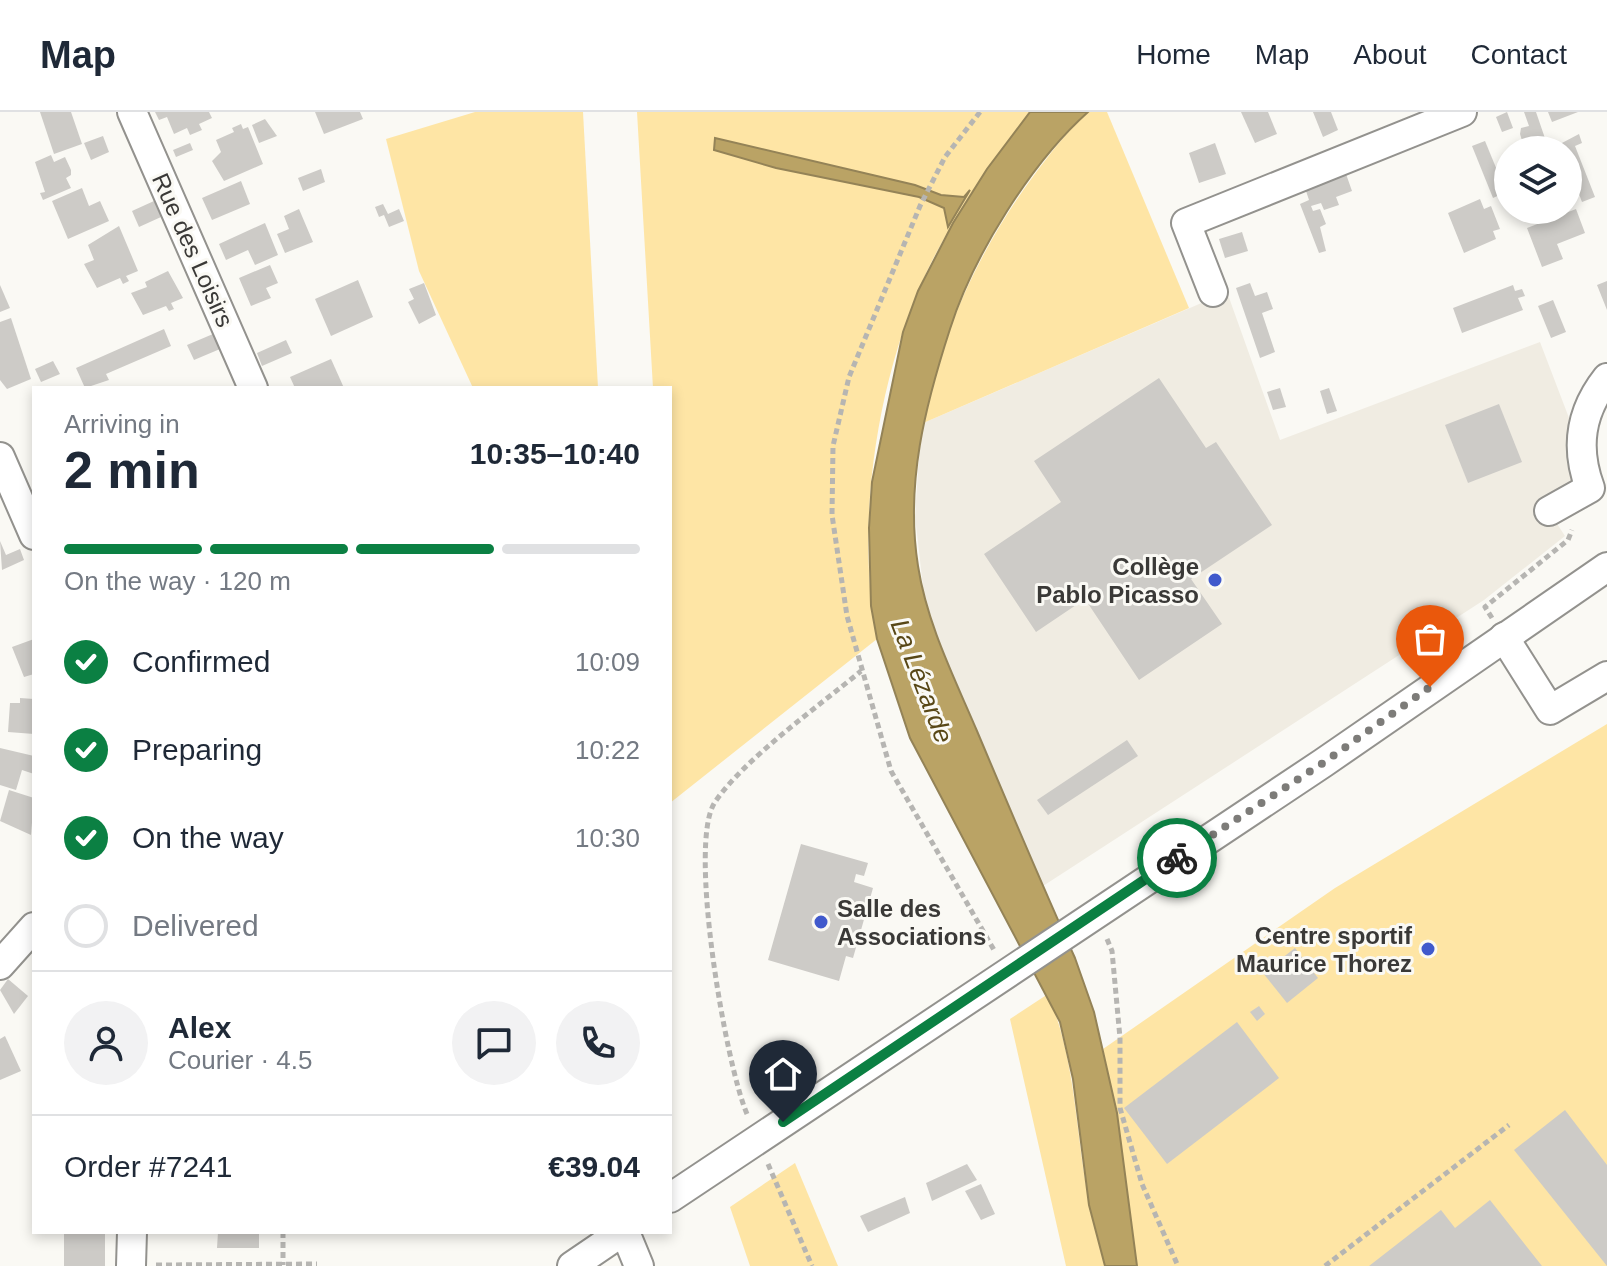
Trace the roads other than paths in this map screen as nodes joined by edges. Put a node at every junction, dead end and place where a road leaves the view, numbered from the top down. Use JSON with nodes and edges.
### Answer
{"nodes":[{"id":1,"x":132,"y":112,"type":"edge"},
{"id":2,"x":1462,"y":112,"type":"edge"},
{"id":3,"x":1213,"y":292,"type":"dead end"},
{"id":4,"x":1607,"y":378,"type":"edge"},
{"id":5,"x":252,"y":386,"type":"edge"},
{"id":6,"x":0,"y":457,"type":"edge"},
{"id":7,"x":1549,"y":511,"type":"dead end"},
{"id":8,"x":32,"y":530,"type":"edge"},
{"id":9,"x":1607,"y":567,"type":"edge"},
{"id":10,"x":1504,"y":637,"type":"junction"},
{"id":11,"x":1607,"y":676,"type":"edge"},
{"id":12,"x":32,"y":929,"type":"edge"},
{"id":13,"x":0,"y":965,"type":"edge"},
{"id":14,"x":672,"y":1197,"type":"edge"},
{"id":15,"x":132,"y":1234,"type":"edge"},
{"id":16,"x":621,"y":1234,"type":"edge"},
{"id":17,"x":625,"y":1234,"type":"edge"},
{"id":18,"x":131,"y":1265,"type":"edge"},
{"id":19,"x":572,"y":1266,"type":"edge"},
{"id":20,"x":639,"y":1266,"type":"edge"}],
"edges":[{"from":1,"to":5,"type":"street","name":"Rue des Loisirs"},
{"from":2,"to":3,"type":"street"},
{"from":4,"to":7,"type":"street"},
{"from":6,"to":8,"type":"street"},
{"from":9,"to":10,"type":"street"},
{"from":10,"to":11,"type":"street"},
{"from":10,"to":14,"type":"street"},
{"from":12,"to":13,"type":"street"},
{"from":15,"to":18,"type":"street"},
{"from":16,"to":19,"type":"street"},
{"from":17,"to":20,"type":"street"}]}
